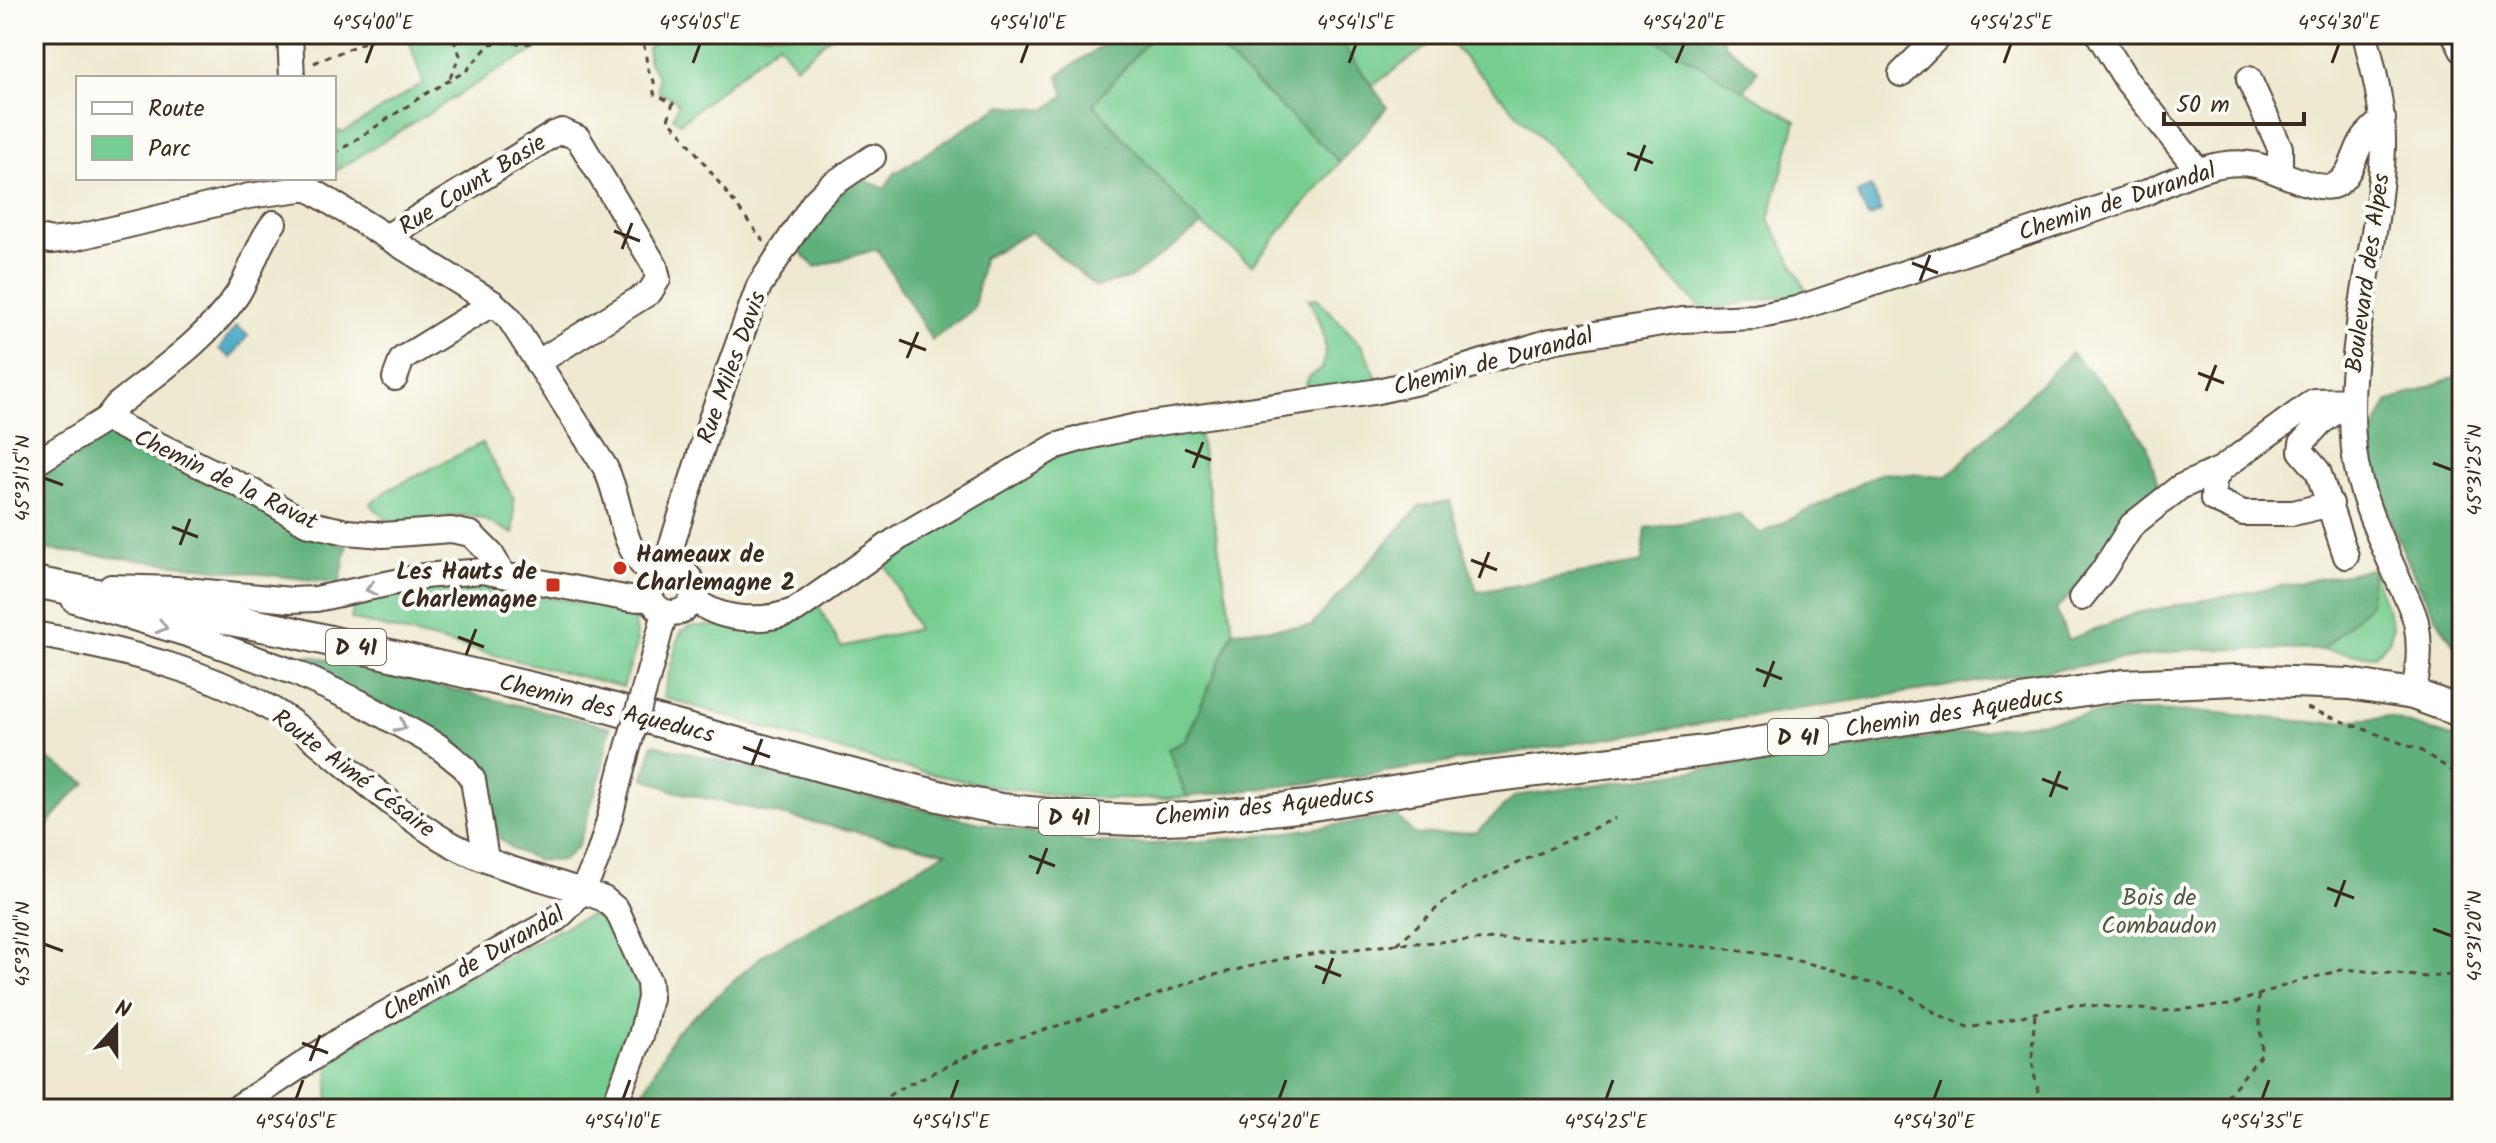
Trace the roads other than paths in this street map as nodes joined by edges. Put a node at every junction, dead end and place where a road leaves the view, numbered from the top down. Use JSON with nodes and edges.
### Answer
{"nodes":[{"id":1,"x":290,"y":34,"type":"edge"},
{"id":2,"x":1941,"y":34,"type":"edge"},
{"id":3,"x":2098,"y":34,"type":"edge"},
{"id":4,"x":2365,"y":34,"type":"edge"},
{"id":5,"x":2454,"y":34,"type":"edge"},
{"id":6,"x":2462,"y":50,"type":"edge"},
{"id":7,"x":1901,"y":74,"type":"dead end"},
{"id":8,"x":292,"y":75,"type":"edge"},
{"id":9,"x":2249,"y":79,"type":"dead end"},
{"id":10,"x":2383,"y":119,"type":"junction"},
{"id":11,"x":873,"y":157,"type":"dead end"},
{"id":12,"x":2195,"y":172,"type":"junction"},
{"id":13,"x":2280,"y":172,"type":"junction"},
{"id":14,"x":304,"y":183,"type":"edge"},
{"id":15,"x":274,"y":223,"type":"dead end"},
{"id":16,"x":388,"y":236,"type":"junction"},
{"id":17,"x":34,"y":237,"type":"edge"},
{"id":18,"x":493,"y":303,"type":"junction"},
{"id":19,"x":537,"y":363,"type":"junction"},
{"id":20,"x":395,"y":378,"type":"dead end"},
{"id":21,"x":2352,"y":400,"type":"junction"},
{"id":22,"x":106,"y":419,"type":"junction"},
{"id":23,"x":34,"y":464,"type":"edge"},
{"id":24,"x":2221,"y":469,"type":"junction"},
{"id":25,"x":2331,"y":504,"type":"junction"},
{"id":26,"x":2346,"y":556,"type":"dead end"},
{"id":27,"x":503,"y":574,"type":"junction"},
{"id":28,"x":41,"y":585,"type":"edge"},
{"id":29,"x":658,"y":589,"type":"junction"},
{"id":30,"x":693,"y":598,"type":"junction"},
{"id":31,"x":2081,"y":598,"type":"dead end"},
{"id":32,"x":34,"y":634,"type":"edge"},
{"id":33,"x":2413,"y":694,"type":"junction"},
{"id":34,"x":2462,"y":712,"type":"edge"},
{"id":35,"x":477,"y":800,"type":"junction"},
{"id":36,"x":445,"y":841,"type":"junction"},
{"id":37,"x":486,"y":859,"type":"junction"},
{"id":38,"x":583,"y":890,"type":"junction"},
{"id":39,"x":235,"y":1109,"type":"edge"},
{"id":40,"x":613,"y":1109,"type":"edge"}],
"edges":[{"from":1,"to":8,"type":"street"},
{"from":2,"to":7,"type":"street"},
{"from":3,"to":12,"type":"street"},
{"from":4,"to":10,"type":"street","name":"Boulevard des Alpes"},
{"from":5,"to":6,"type":"street"},
{"from":9,"to":13,"type":"street"},
{"from":10,"to":13,"type":"street","name":"Chemin de Durandal"},
{"from":10,"to":21,"type":"street","name":"Boulevard des Alpes"},
{"from":11,"to":29,"type":"street","name":"Rue Miles Davis"},
{"from":12,"to":13,"type":"street","name":"Chemin de Durandal"},
{"from":12,"to":30,"type":"street","name":"Chemin de Durandal"},
{"from":14,"to":16,"type":"street"},
{"from":14,"to":17,"type":"street"},
{"from":15,"to":22,"type":"street"},
{"from":16,"to":18,"type":"street"},
{"from":16,"to":19,"type":"street","name":"Rue Count Basie"},
{"from":18,"to":19,"type":"street"},
{"from":18,"to":20,"type":"street"},
{"from":19,"to":29,"type":"street"},
{"from":21,"to":24,"type":"street"},
{"from":21,"to":25,"type":"street"},
{"from":21,"to":33,"type":"street","name":"Boulevard des Alpes"},
{"from":22,"to":23,"type":"street","name":"Chemin de la Ravat"},
{"from":22,"to":27,"type":"street","name":"Chemin de la Ravat"},
{"from":24,"to":25,"type":"street"},
{"from":24,"to":31,"type":"street"},
{"from":25,"to":26,"type":"street"},
{"from":27,"to":28,"type":"street","one_way":true},
{"from":27,"to":29,"type":"street"},
{"from":28,"to":33,"type":"main road","name":"Chemin des Aqueducs","number":"D 41"},
{"from":28,"to":35,"type":"street","one_way":true},
{"from":29,"to":30,"type":"street"},
{"from":29,"to":30,"type":"street"},
{"from":29,"to":38,"type":"street","name":"Chemin de Durandal","bridge":true},
{"from":32,"to":36,"type":"street","name":"Route Aimé Césaire"},
{"from":33,"to":34,"type":"main road","name":"Chemin des Aqueducs","number":"D 41"},
{"from":35,"to":36,"type":"street"},
{"from":35,"to":37,"type":"street"},
{"from":36,"to":37,"type":"street","name":"Route Aimé Césaire"},
{"from":37,"to":38,"type":"street","name":"Route Aimé Césaire"},
{"from":38,"to":39,"type":"street","name":"Chemin de Durandal"},
{"from":38,"to":40,"type":"street","name":"Route Aimé Césaire"}]}
